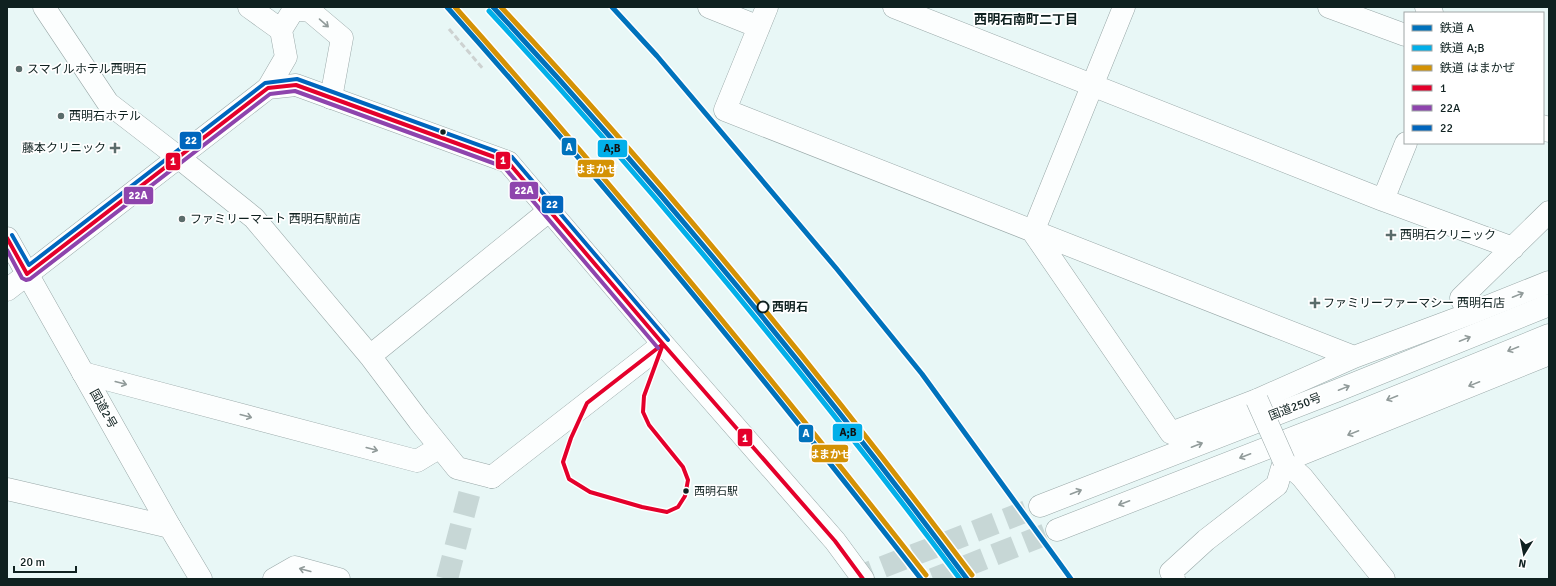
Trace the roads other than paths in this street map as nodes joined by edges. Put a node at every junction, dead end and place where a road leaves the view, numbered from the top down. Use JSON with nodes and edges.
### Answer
{"nodes":[{"id":1,"x":44,"y":7,"type":"edge"},
{"id":2,"x":249,"y":7,"type":"edge"},
{"id":3,"x":709,"y":7,"type":"edge"},
{"id":4,"x":767,"y":7,"type":"edge"},
{"id":5,"x":894,"y":7,"type":"edge"},
{"id":6,"x":1124,"y":7,"type":"edge"},
{"id":7,"x":1329,"y":7,"type":"edge"},
{"id":8,"x":759,"y":27,"type":"junction"},
{"id":9,"x":280,"y":30,"type":"junction"},
{"id":10,"x":1404,"y":35,"type":"edge"},
{"id":11,"x":1092,"y":86,"type":"junction"},
{"id":12,"x":268,"y":88,"type":"junction"},
{"id":13,"x":331,"y":98,"type":"junction"},
{"id":14,"x":1406,"y":144,"type":"edge"},
{"id":15,"x":178,"y":157,"type":"junction"},
{"id":16,"x":1383,"y":200,"type":"junction"},
{"id":17,"x":550,"y":210,"type":"junction"},
{"id":18,"x":1549,"y":212,"type":"edge"},
{"id":19,"x":1033,"y":232,"type":"junction"},
{"id":20,"x":7,"y":238,"type":"edge"},
{"id":21,"x":1513,"y":248,"type":"junction"},
{"id":22,"x":27,"y":274,"type":"junction"},
{"id":23,"x":1549,"y":282,"type":"edge"},
{"id":24,"x":7,"y":290,"type":"edge"},
{"id":25,"x":1549,"y":305,"type":"edge"},
{"id":26,"x":1469,"y":314,"type":"junction"},
{"id":27,"x":1549,"y":335,"type":"edge"},
{"id":28,"x":663,"y":344,"type":"junction"},
{"id":29,"x":1549,"y":354,"type":"edge"},
{"id":30,"x":370,"y":356,"type":"junction"},
{"id":31,"x":1354,"y":357,"type":"junction"},
{"id":32,"x":83,"y":373,"type":"junction"},
{"id":33,"x":1257,"y":400,"type":"junction"},
{"id":34,"x":440,"y":447,"type":"junction"},
{"id":35,"x":1284,"y":461,"type":"junction"},
{"id":36,"x":7,"y":489,"type":"edge"},
{"id":37,"x":1040,"y":506,"type":"tunnel mouth"},
{"id":38,"x":170,"y":527,"type":"junction"},
{"id":39,"x":1057,"y":530,"type":"tunnel mouth"},
{"id":40,"x":201,"y":579,"type":"edge"},
{"id":41,"x":274,"y":579,"type":"edge"},
{"id":42,"x":339,"y":579,"type":"edge"},
{"id":43,"x":863,"y":579,"type":"edge"},
{"id":44,"x":1174,"y":579,"type":"edge"},
{"id":45,"x":1384,"y":579,"type":"edge"}],
"edges":[{"from":1,"to":15,"type":"main road"},
{"from":2,"to":9,"type":"main road"},
{"from":3,"to":8,"type":"main road"},
{"from":4,"to":8,"type":"main road"},
{"from":5,"to":11,"type":"main road"},
{"from":6,"to":11,"type":"main road"},
{"from":7,"to":10,"type":"main road"},
{"from":8,"to":19,"type":"main road"},
{"from":9,"to":12,"type":"main road"},
{"from":9,"to":13,"type":"main road","one_way":true},
{"from":11,"to":16,"type":"main road"},
{"from":11,"to":19,"type":"main road"},
{"from":12,"to":13,"type":"main road"},
{"from":12,"to":15,"type":"main road"},
{"from":13,"to":17,"type":"main road"},
{"from":14,"to":16,"type":"main road"},
{"from":15,"to":22,"type":"main road"},
{"from":15,"to":30,"type":"main road"},
{"from":16,"to":21,"type":"main road"},
{"from":17,"to":28,"type":"main road"},
{"from":17,"to":30,"type":"main road"},
{"from":18,"to":21,"type":"main road"},
{"from":19,"to":31,"type":"main road"},
{"from":19,"to":33,"type":"main road"},
{"from":20,"to":22,"type":"main road","name":"国道2号"},
{"from":21,"to":26,"type":"main road"},
{"from":22,"to":24,"type":"main road"},
{"from":22,"to":32,"type":"main road","name":"国道2号"},
{"from":26,"to":23,"type":"main road","one_way":true},
{"from":37,"to":25,"type":"main road","name":"国道250号","one_way":true},
{"from":26,"to":31,"type":"main road"},
{"from":27,"to":39,"type":"main road","one_way":true},
{"from":28,"to":34,"type":"main road"},
{"from":28,"to":43,"type":"main road"},
{"from":29,"to":35,"type":"main road","one_way":true},
{"from":30,"to":34,"type":"main road"},
{"from":31,"to":33,"type":"main road"},
{"from":32,"to":34,"type":"main road","one_way":true},
{"from":32,"to":38,"type":"main road","name":"国道2号"},
{"from":33,"to":35,"type":"main road","bridge":true},
{"from":35,"to":44,"type":"main road"},
{"from":35,"to":45,"type":"main road"},
{"from":36,"to":38,"type":"main road"},
{"from":38,"to":40,"type":"main road","name":"国道2号"},
{"from":42,"to":41,"type":"main road","one_way":true}]}
